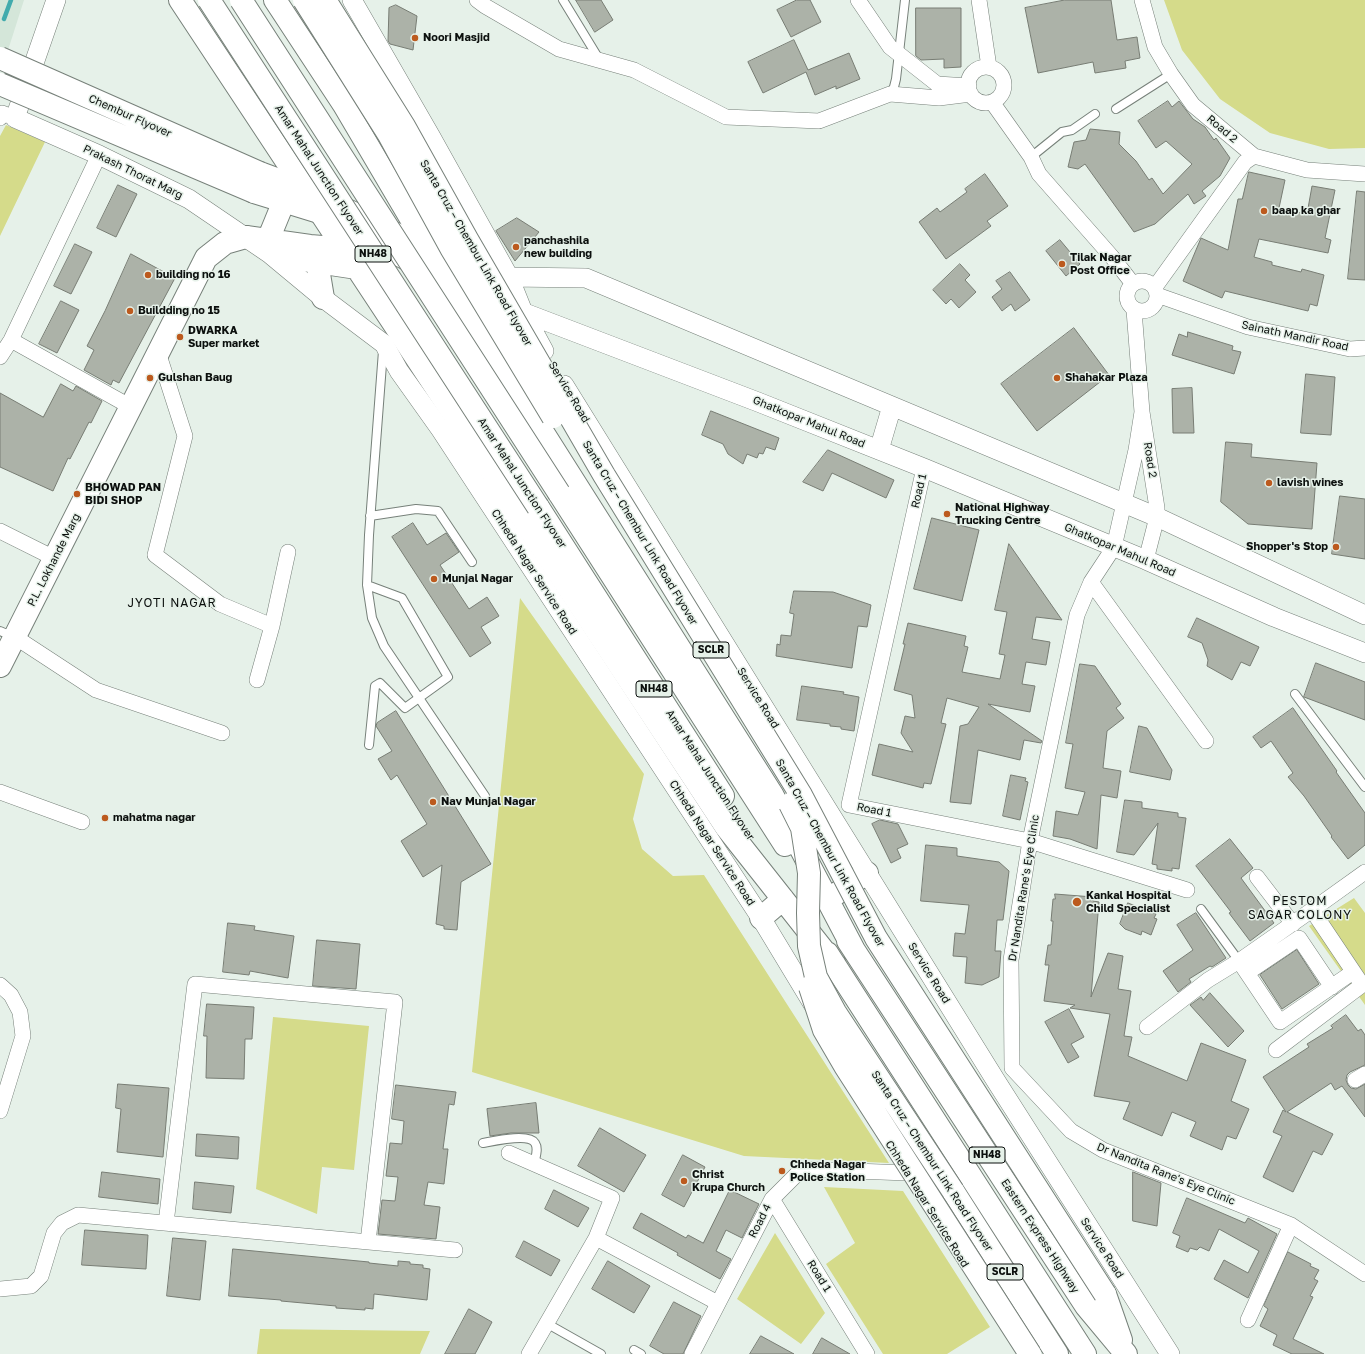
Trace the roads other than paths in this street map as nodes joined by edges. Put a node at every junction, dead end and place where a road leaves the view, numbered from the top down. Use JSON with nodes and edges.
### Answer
{"nodes":[{"id":1,"x":56,"y":0,"type":"edge"},
{"id":2,"x":180,"y":0,"type":"edge"},
{"id":3,"x":209,"y":0,"type":"edge"},
{"id":4,"x":241,"y":0,"type":"edge"},
{"id":5,"x":275,"y":0,"type":"edge"},
{"id":6,"x":304,"y":0,"type":"edge"},
{"id":7,"x":325,"y":0,"type":"edge"},
{"id":8,"x":352,"y":0,"type":"edge"},
{"id":9,"x":477,"y":0,"type":"edge"},
{"id":10,"x":563,"y":0,"type":"edge"},
{"id":11,"x":858,"y":0,"type":"edge"},
{"id":12,"x":905,"y":0,"type":"edge"},
{"id":13,"x":979,"y":0,"type":"edge"},
{"id":14,"x":1142,"y":0,"type":"edge"},
{"id":15,"x":899,"y":54,"type":"junction"},
{"id":16,"x":0,"y":58,"type":"edge"},
{"id":17,"x":600,"y":60,"type":"junction"},
{"id":18,"x":989,"y":67,"type":"junction"},
{"id":19,"x":1171,"y":74,"type":"junction"},
{"id":20,"x":0,"y":84,"type":"edge"},
{"id":21,"x":970,"y":90,"type":"junction"},
{"id":22,"x":890,"y":94,"type":"junction"},
{"id":23,"x":992,"y":102,"type":"junction"},
{"id":24,"x":1116,"y":109,"type":"dead end"},
{"id":25,"x":1095,"y":114,"type":"dead end"},
{"id":26,"x":7,"y":118,"type":"edge"},
{"id":27,"x":100,"y":155,"type":"junction"},
{"id":28,"x":1254,"y":156,"type":"junction"},
{"id":29,"x":1031,"y":157,"type":"junction"},
{"id":30,"x":1365,"y":174,"type":"edge"},
{"id":31,"x":257,"y":183,"type":"junction"},
{"id":32,"x":306,"y":190,"type":"junction"},
{"id":33,"x":284,"y":201,"type":"junction"},
{"id":34,"x":319,"y":212,"type":"junction"},
{"id":35,"x":246,"y":237,"type":"junction"},
{"id":36,"x":269,"y":247,"type":"junction"},
{"id":37,"x":346,"y":249,"type":"junction"},
{"id":38,"x":429,"y":250,"type":"junction"},
{"id":39,"x":317,"y":262,"type":"junction"},
{"id":40,"x":357,"y":268,"type":"junction"},
{"id":41,"x":508,"y":277,"type":"junction"},
{"id":42,"x":1133,"y":284,"type":"junction"},
{"id":43,"x":455,"y":287,"type":"junction"},
{"id":44,"x":1156,"y":291,"type":"junction"},
{"id":45,"x":323,"y":298,"type":"junction"},
{"id":46,"x":385,"y":310,"type":"junction"},
{"id":47,"x":1134,"y":310,"type":"junction"},
{"id":48,"x":523,"y":312,"type":"junction"},
{"id":49,"x":474,"y":324,"type":"junction"},
{"id":50,"x":11,"y":340,"type":"junction"},
{"id":51,"x":405,"y":340,"type":"junction"},
{"id":52,"x":384,"y":344,"type":"junction"},
{"id":53,"x":1365,"y":348,"type":"edge"},
{"id":54,"x":158,"y":352,"type":"junction"},
{"id":55,"x":0,"y":356,"type":"edge"},
{"id":56,"x":892,"y":406,"type":"junction"},
{"id":57,"x":131,"y":407,"type":"junction"},
{"id":58,"x":1142,"y":412,"type":"junction"},
{"id":59,"x":879,"y":450,"type":"junction"},
{"id":60,"x":924,"y":468,"type":"junction"},
{"id":61,"x":1124,"y":503,"type":"junction"},
{"id":62,"x":370,"y":516,"type":"junction"},
{"id":63,"x":1158,"y":517,"type":"junction"},
{"id":64,"x":0,"y":532,"type":"edge"},
{"id":65,"x":1114,"y":547,"type":"junction"},
{"id":66,"x":288,"y":552,"type":"dead end"},
{"id":67,"x":54,"y":558,"type":"junction"},
{"id":68,"x":1146,"y":560,"type":"junction"},
{"id":69,"x":472,"y":562,"type":"dead end"},
{"id":70,"x":1091,"y":582,"type":"junction"},
{"id":71,"x":367,"y":585,"type":"junction"},
{"id":72,"x":1365,"y":615,"type":"edge"},
{"id":73,"x":272,"y":626,"type":"junction"},
{"id":74,"x":7,"y":634,"type":"edge"},
{"id":75,"x":1365,"y":653,"type":"edge"},
{"id":76,"x":0,"y":666,"type":"edge"},
{"id":77,"x":257,"y":680,"type":"dead end"},
{"id":78,"x":1295,"y":694,"type":"dead end"},
{"id":79,"x":419,"y":698,"type":"junction"},
{"id":80,"x":222,"y":733,"type":"dead end"},
{"id":81,"x":1206,"y":741,"type":"dead end"},
{"id":82,"x":369,"y":745,"type":"dead end"},
{"id":83,"x":1365,"y":787,"type":"edge"},
{"id":84,"x":0,"y":792,"type":"edge"},
{"id":85,"x":485,"y":796,"type":"dead end"},
{"id":86,"x":82,"y":822,"type":"dead end"},
{"id":87,"x":1030,"y":841,"type":"junction"},
{"id":88,"x":1365,"y":872,"type":"edge"},
{"id":89,"x":867,"y":873,"type":"junction"},
{"id":90,"x":1257,"y":877,"type":"dead end"},
{"id":91,"x":1187,"y":890,"type":"dead end"},
{"id":92,"x":783,"y":899,"type":"junction"},
{"id":93,"x":827,"y":899,"type":"junction"},
{"id":94,"x":1202,"y":909,"type":"dead end"},
{"id":95,"x":1312,"y":910,"type":"junction"},
{"id":96,"x":761,"y":918,"type":"junction"},
{"id":97,"x":1293,"y":924,"type":"junction"},
{"id":98,"x":809,"y":946,"type":"junction"},
{"id":99,"x":855,"y":952,"type":"junction"},
{"id":100,"x":1239,"y":961,"type":"junction"},
{"id":101,"x":835,"y":965,"type":"junction"},
{"id":102,"x":1354,"y":972,"type":"junction"},
{"id":103,"x":1247,"y":973,"type":"junction"},
{"id":104,"x":0,"y":985,"type":"edge"},
{"id":105,"x":1332,"y":987,"type":"junction"},
{"id":106,"x":1363,"y":987,"type":"edge"},
{"id":107,"x":1146,"y":1027,"type":"dead end"},
{"id":108,"x":1276,"y":1050,"type":"dead end"},
{"id":109,"x":1012,"y":1068,"type":"junction"},
{"id":110,"x":996,"y":1082,"type":"junction"},
{"id":111,"x":0,"y":1111,"type":"edge"},
{"id":112,"x":483,"y":1143,"type":"dead end"},
{"id":113,"x":509,"y":1153,"type":"dead end"},
{"id":114,"x":534,"y":1165,"type":"junction"},
{"id":115,"x":907,"y":1173,"type":"junction"},
{"id":116,"x":772,"y":1199,"type":"junction"},
{"id":117,"x":166,"y":1223,"type":"junction"},
{"id":118,"x":1292,"y":1225,"type":"junction"},
{"id":119,"x":596,"y":1238,"type":"junction"},
{"id":120,"x":368,"y":1242,"type":"junction"},
{"id":121,"x":455,"y":1250,"type":"dead end"},
{"id":122,"x":1365,"y":1274,"type":"edge"},
{"id":123,"x":0,"y":1289,"type":"edge"},
{"id":124,"x":718,"y":1302,"type":"junction"},
{"id":125,"x":1248,"y":1320,"type":"dead end"},
{"id":126,"x":546,"y":1323,"type":"junction"},
{"id":127,"x":529,"y":1354,"type":"edge"},
{"id":128,"x":601,"y":1354,"type":"edge"},
{"id":129,"x":692,"y":1354,"type":"edge"},
{"id":130,"x":866,"y":1354,"type":"edge"},
{"id":131,"x":1022,"y":1354,"type":"edge"},
{"id":132,"x":1030,"y":1354,"type":"edge"},
{"id":133,"x":1057,"y":1354,"type":"edge"},
{"id":134,"x":1085,"y":1354,"type":"edge"},
{"id":135,"x":1126,"y":1354,"type":"edge"},
{"id":136,"x":1170,"y":1354,"type":"edge"}],
"edges":[{"from":1,"to":26,"type":"street","name":"Prakash Thorat Marg"},
{"from":2,"to":32,"type":"main road"},
{"from":3,"to":101,"type":"main road","name":"Amar Mahal Junction Flyover","number":"NH48","bridge":true},
{"from":4,"to":99,"type":"main road","number":"NH48","bridge":true},
{"from":5,"to":38,"type":"main road"},
{"from":6,"to":98,"type":"main road","name":"Santa Cruz – Chembur Link Road Flyover","number":"SCLR","bridge":true},
{"from":7,"to":135,"type":"main road","name":"Santa Cruz – Chembur Link Road Flyover","number":"SCLR","bridge":true},
{"from":8,"to":41,"type":"street","name":"Service Road"},
{"from":9,"to":17,"type":"street"},
{"from":10,"to":17,"type":"lane"},
{"from":11,"to":15,"type":"street"},
{"from":12,"to":15,"type":"lane"},
{"from":13,"to":18,"type":"street"},
{"from":14,"to":19,"type":"street","name":"Road 2"},
{"from":15,"to":21,"type":"street"},
{"from":15,"to":22,"type":"lane"},
{"from":16,"to":31,"type":"main road","name":"Chembur Flyover","bridge":true},
{"from":17,"to":22,"type":"street"},
{"from":18,"to":21,"type":"street"},
{"from":18,"to":23,"type":"street"},
{"from":19,"to":24,"type":"lane"},
{"from":19,"to":28,"type":"street","name":"Road 2"},
{"from":20,"to":31,"type":"main road","name":"Chembur Flyover","bridge":true},
{"from":21,"to":22,"type":"street"},
{"from":21,"to":23,"type":"street"},
{"from":23,"to":29,"type":"street"},
{"from":25,"to":29,"type":"lane"},
{"from":26,"to":27,"type":"street","name":"Prakash Thorat Marg"},
{"from":27,"to":35,"type":"street","name":"Prakash Thorat Marg"},
{"from":27,"to":50,"type":"street"},
{"from":28,"to":30,"type":"street","name":"Road 2"},
{"from":28,"to":44,"type":"street"},
{"from":29,"to":42,"type":"street"},
{"from":31,"to":32,"type":"main road"},
{"from":31,"to":33,"type":"main road","name":"Ghatkopar Mahul Road"},
{"from":32,"to":34,"type":"main road"},
{"from":32,"to":38,"type":"main road"},
{"from":33,"to":34,"type":"main road","name":"Ghatkopar Mahul Road"},
{"from":33,"to":36,"type":"main road"},
{"from":34,"to":37,"type":"main road"},
{"from":34,"to":43,"type":"main road","name":"Ghatkopar Mahul Road"},
{"from":35,"to":36,"type":"main road"},
{"from":35,"to":54,"type":"main road","name":"P.L. Lokhande Marg"},
{"from":36,"to":37,"type":"main road"},
{"from":36,"to":39,"type":"main road"},
{"from":36,"to":45,"type":"street"},
{"from":37,"to":40,"type":"main road"},
{"from":38,"to":41,"type":"street"},
{"from":38,"to":43,"type":"main road"},
{"from":39,"to":40,"type":"main road"},
{"from":39,"to":45,"type":"main road"},
{"from":40,"to":46,"type":"main road"},
{"from":41,"to":43,"type":"street"},
{"from":41,"to":48,"type":"street","name":"Service Road"},
{"from":41,"to":56,"type":"street"},
{"from":42,"to":44,"type":"street"},
{"from":42,"to":47,"type":"street"},
{"from":43,"to":46,"type":"street"},
{"from":43,"to":48,"type":"street","name":"Ghatkopar Mahul Road"},
{"from":43,"to":49,"type":"main road"},
{"from":44,"to":47,"type":"street"},
{"from":44,"to":53,"type":"street","name":"Sainath Mandir Road"},
{"from":45,"to":52,"type":"street"},
{"from":46,"to":51,"type":"main road"},
{"from":47,"to":58,"type":"street","name":"Road 2"},
{"from":48,"to":49,"type":"street"},
{"from":48,"to":59,"type":"street","name":"Ghatkopar Mahul Road"},
{"from":48,"to":89,"type":"street","name":"Service Road"},
{"from":49,"to":51,"type":"street"},
{"from":49,"to":93,"type":"main road"},
{"from":50,"to":55,"type":"street"},
{"from":50,"to":57,"type":"street"},
{"from":51,"to":52,"type":"street"},
{"from":51,"to":92,"type":"main road"},
{"from":52,"to":62,"type":"lane"},
{"from":52,"to":96,"type":"street","name":"Chheda Nagar Service Road"},
{"from":54,"to":57,"type":"main road","name":"P.L. Lokhande Marg"},
{"from":54,"to":73,"type":"street"},
{"from":56,"to":59,"type":"street"},
{"from":56,"to":61,"type":"street"},
{"from":57,"to":67,"type":"main road","name":"P.L. Lokhande Marg"},
{"from":58,"to":61,"type":"street"},
{"from":58,"to":63,"type":"street","name":"Road 2"},
{"from":59,"to":60,"type":"street","name":"Ghatkopar Mahul Road"},
{"from":60,"to":65,"type":"street","name":"Ghatkopar Mahul Road"},
{"from":60,"to":87,"type":"street","name":"Road 1"},
{"from":61,"to":63,"type":"street"},
{"from":61,"to":65,"type":"street"},
{"from":62,"to":69,"type":"lane"},
{"from":62,"to":71,"type":"lane"},
{"from":63,"to":68,"type":"street","name":"Road 2"},
{"from":63,"to":72,"type":"street"},
{"from":64,"to":67,"type":"street"},
{"from":65,"to":68,"type":"street","name":"Ghatkopar Mahul Road"},
{"from":65,"to":70,"type":"street","name":"Dr Nandita Rane's Eye Clinic"},
{"from":66,"to":73,"type":"street"},
{"from":67,"to":74,"type":"main road","name":"P.L. Lokhande Marg"},
{"from":68,"to":75,"type":"street","name":"Ghatkopar Mahul Road"},
{"from":70,"to":81,"type":"street"},
{"from":70,"to":87,"type":"street","name":"Dr Nandita Rane's Eye Clinic"},
{"from":71,"to":79,"type":"lane"},
{"from":71,"to":79,"type":"lane"},
{"from":73,"to":77,"type":"street"},
{"from":74,"to":76,"type":"main road","name":"P.L. Lokhande Marg"},
{"from":74,"to":80,"type":"street"},
{"from":78,"to":83,"type":"lane"},
{"from":79,"to":82,"type":"lane"},
{"from":79,"to":85,"type":"lane"},
{"from":84,"to":86,"type":"street"},
{"from":87,"to":91,"type":"street","name":"Road 1"},
{"from":87,"to":109,"type":"street","name":"Dr Nandita Rane's Eye Clinic"},
{"from":88,"to":95,"type":"street"},
{"from":89,"to":93,"type":"main road"},
{"from":89,"to":110,"type":"street","name":"Service Road"},
{"from":90,"to":97,"type":"street"},
{"from":92,"to":96,"type":"main road"},
{"from":92,"to":101,"type":"main road"},
{"from":93,"to":99,"type":"main road"},
{"from":94,"to":100,"type":"lane"},
{"from":95,"to":97,"type":"street"},
{"from":95,"to":102,"type":"street"},
{"from":96,"to":115,"type":"street","name":"Chheda Nagar Service Road"},
{"from":97,"to":100,"type":"street"},
{"from":98,"to":132,"type":"main road","bridge":true},
{"from":98,"to":133,"type":"main road","name":"Santa Cruz – Chembur Link Road Flyover","number":"SCLR","bridge":true},
{"from":99,"to":135,"type":"main road","name":"Eastern Express Highway","number":"NH48"},
{"from":100,"to":103,"type":"street"},
{"from":100,"to":107,"type":"street"},
{"from":101,"to":134,"type":"main road","number":"NH48"},
{"from":102,"to":105,"type":"street"},
{"from":102,"to":106,"type":"street"},
{"from":103,"to":105,"type":"street"},
{"from":103,"to":105,"type":"street"},
{"from":104,"to":111,"type":"street"},
{"from":106,"to":108,"type":"street"},
{"from":109,"to":110,"type":"street"},
{"from":109,"to":118,"type":"street","name":"Dr Nandita Rane's Eye Clinic"},
{"from":110,"to":136,"type":"street","name":"Service Road"},
{"from":112,"to":114,"type":"lane"},
{"from":113,"to":114,"type":"street"},
{"from":114,"to":119,"type":"street"},
{"from":115,"to":116,"type":"street","name":"Road 4"},
{"from":115,"to":131,"type":"street","name":"Chheda Nagar Service Road"},
{"from":116,"to":124,"type":"street","name":"Road 4"},
{"from":116,"to":130,"type":"street","name":"Road 1"},
{"from":117,"to":120,"type":"street"},
{"from":117,"to":120,"type":"street"},
{"from":117,"to":123,"type":"street"},
{"from":118,"to":122,"type":"street","name":"Dr Nandita Rane's Eye Clinic"},
{"from":118,"to":125,"type":"street"},
{"from":119,"to":124,"type":"street"},
{"from":119,"to":126,"type":"street"},
{"from":120,"to":121,"type":"street"},
{"from":124,"to":129,"type":"street","name":"Road 4"},
{"from":126,"to":127,"type":"street"},
{"from":126,"to":128,"type":"lane"}]}
